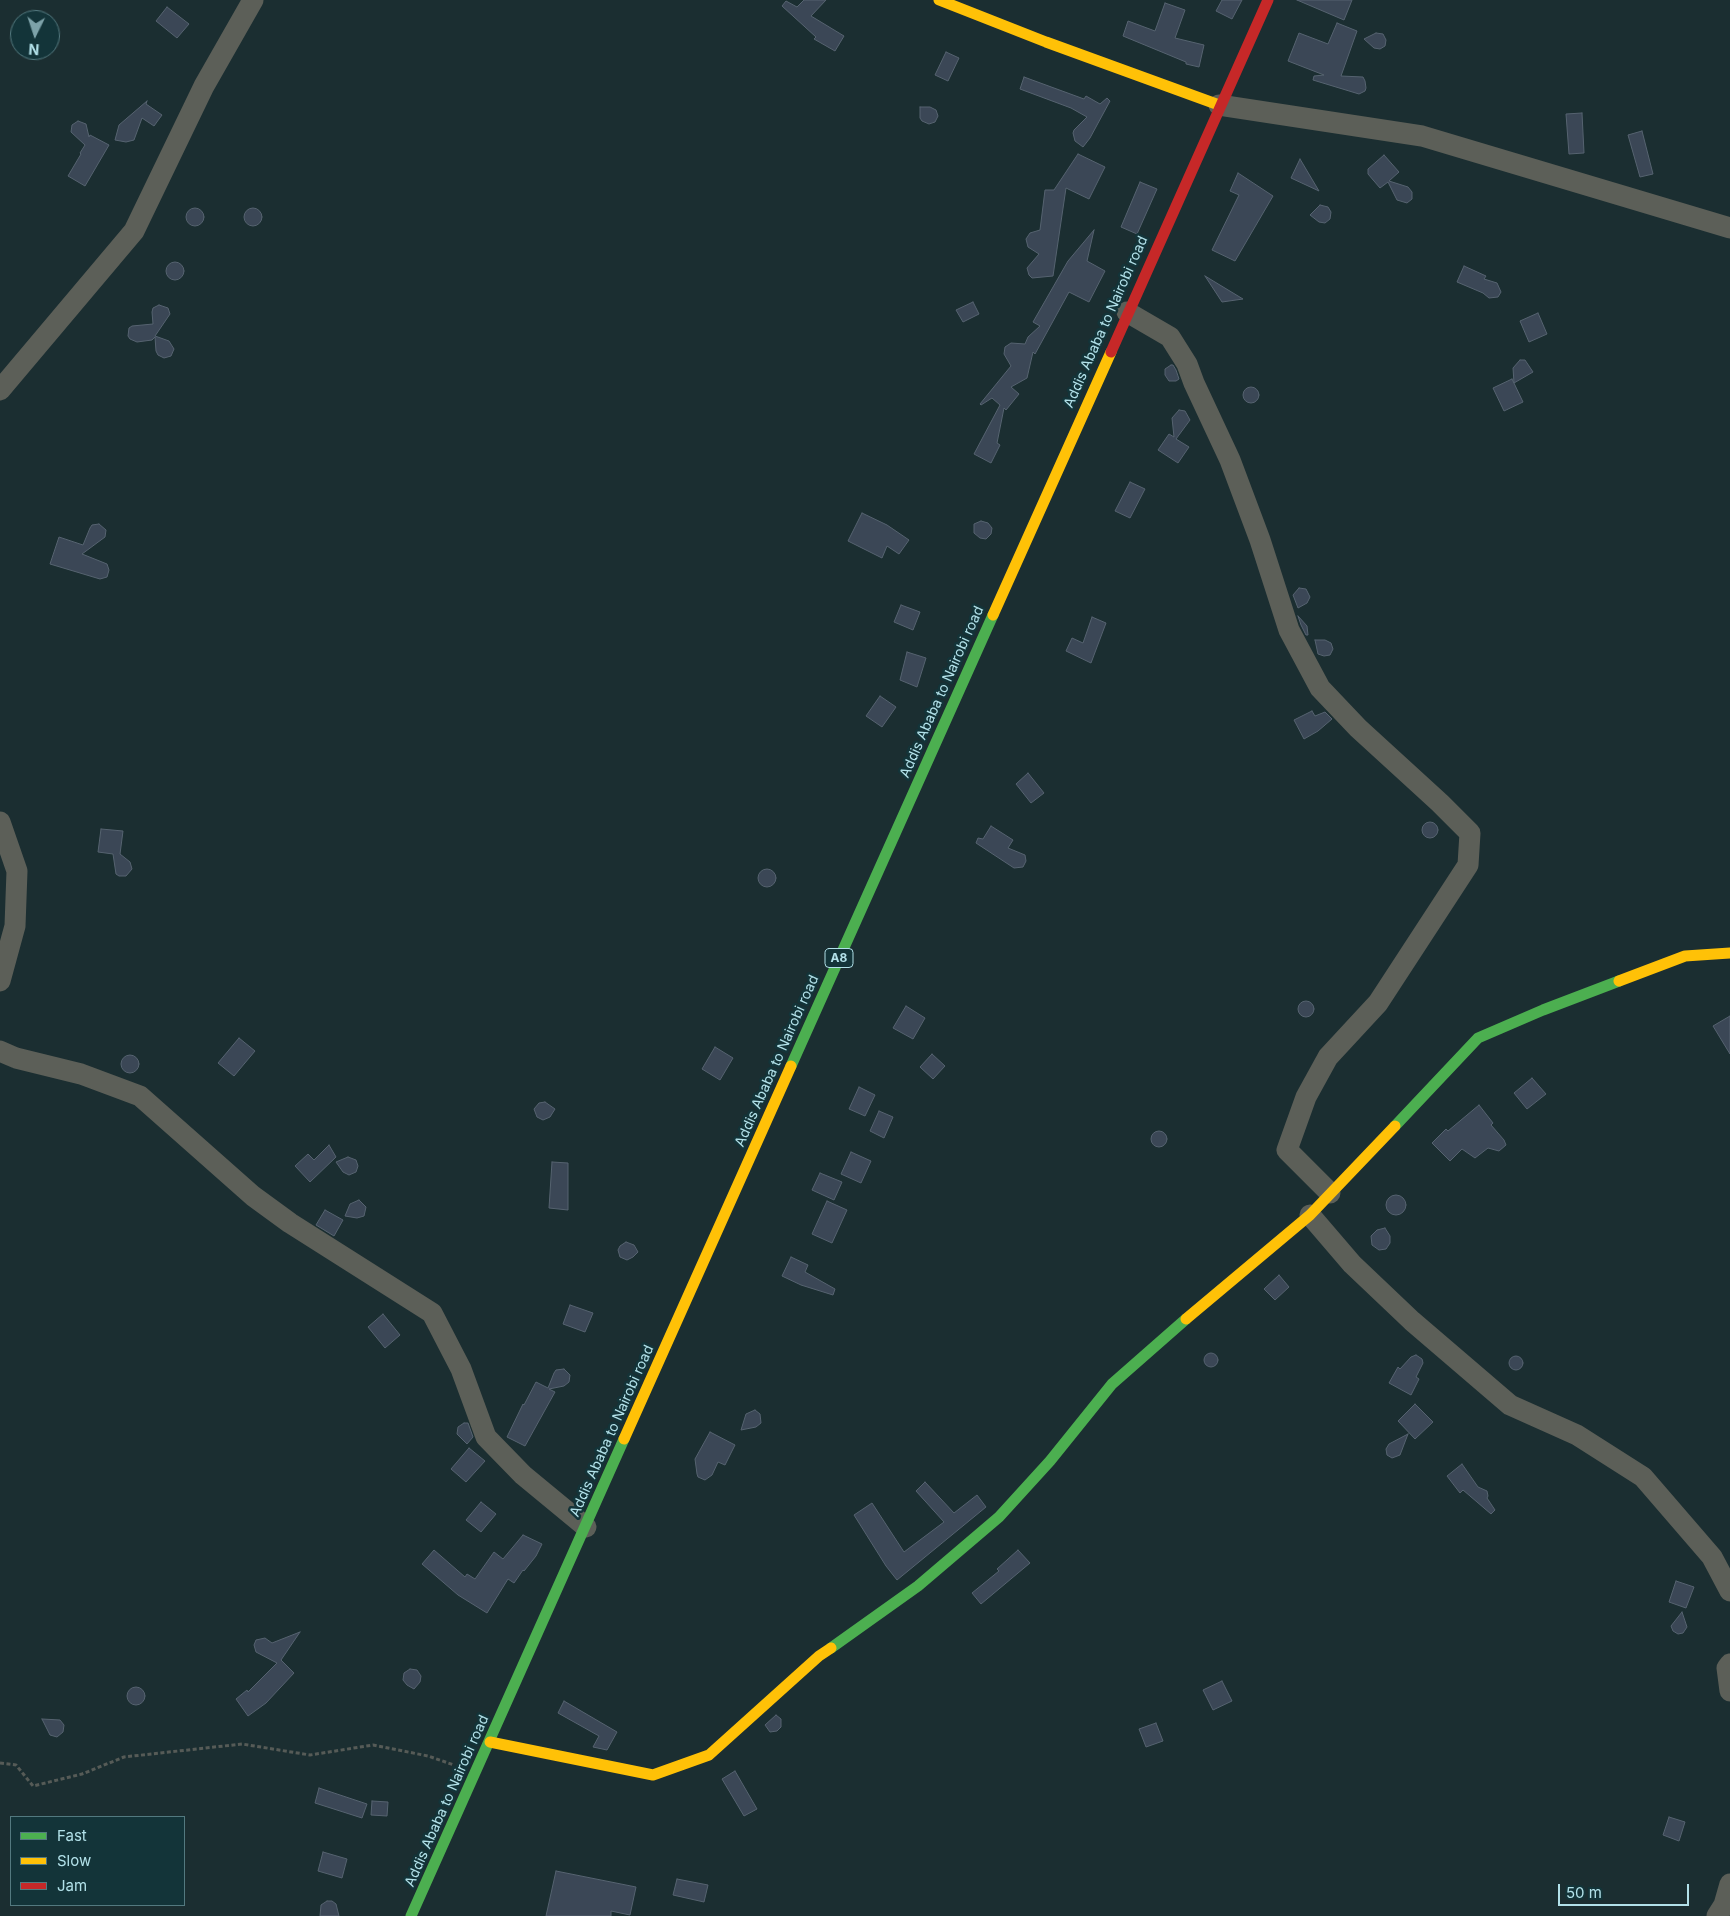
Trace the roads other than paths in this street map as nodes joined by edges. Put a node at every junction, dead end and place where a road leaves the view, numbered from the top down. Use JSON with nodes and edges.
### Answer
{"nodes":[{"id":1,"x":253,"y":0,"type":"edge"},
{"id":2,"x":939,"y":0,"type":"edge"},
{"id":3,"x":1268,"y":0,"type":"edge"},
{"id":4,"x":1219,"y":105,"type":"junction"},
{"id":5,"x":1730,"y":228,"type":"edge"},
{"id":6,"x":1127,"y":312,"type":"junction"},
{"id":7,"x":0,"y":390,"type":"edge"},
{"id":8,"x":0,"y":822,"type":"edge"},
{"id":9,"x":1730,"y":953,"type":"edge"},
{"id":10,"x":0,"y":981,"type":"edge"},
{"id":11,"x":0,"y":1051,"type":"edge"},
{"id":12,"x":1330,"y":1193,"type":"junction"},
{"id":13,"x":1310,"y":1215,"type":"junction"},
{"id":14,"x":586,"y":1527,"type":"junction"},
{"id":15,"x":1730,"y":1591,"type":"edge"},
{"id":16,"x":1730,"y":1664,"type":"edge"},
{"id":17,"x":1730,"y":1691,"type":"edge"},
{"id":18,"x":490,"y":1742,"type":"junction"},
{"id":19,"x":1730,"y":1884,"type":"edge"},
{"id":20,"x":411,"y":1916,"type":"edge"},
{"id":21,"x":1717,"y":1916,"type":"edge"}],
"edges":[{"from":1,"to":7,"type":"street"},
{"from":2,"to":4,"type":"main road"},
{"from":3,"to":4,"type":"main road","name":"Addis Ababa to Nairobi road","number":"A8"},
{"from":4,"to":5,"type":"street"},
{"from":4,"to":6,"type":"main road","name":"Addis Ababa to Nairobi road","number":"A8"},
{"from":6,"to":12,"type":"street"},
{"from":6,"to":14,"type":"main road","name":"Addis Ababa to Nairobi road","number":"A8"},
{"from":8,"to":10,"type":"street"},
{"from":9,"to":12,"type":"main road"},
{"from":11,"to":14,"type":"street"},
{"from":12,"to":13,"type":"main road"},
{"from":13,"to":15,"type":"street"},
{"from":13,"to":18,"type":"main road"},
{"from":14,"to":18,"type":"main road","name":"Addis Ababa to Nairobi road","number":"A8"},
{"from":16,"to":17,"type":"street"},
{"from":18,"to":20,"type":"main road","name":"Addis Ababa to Nairobi road","number":"A8"},
{"from":19,"to":21,"type":"street"}]}
